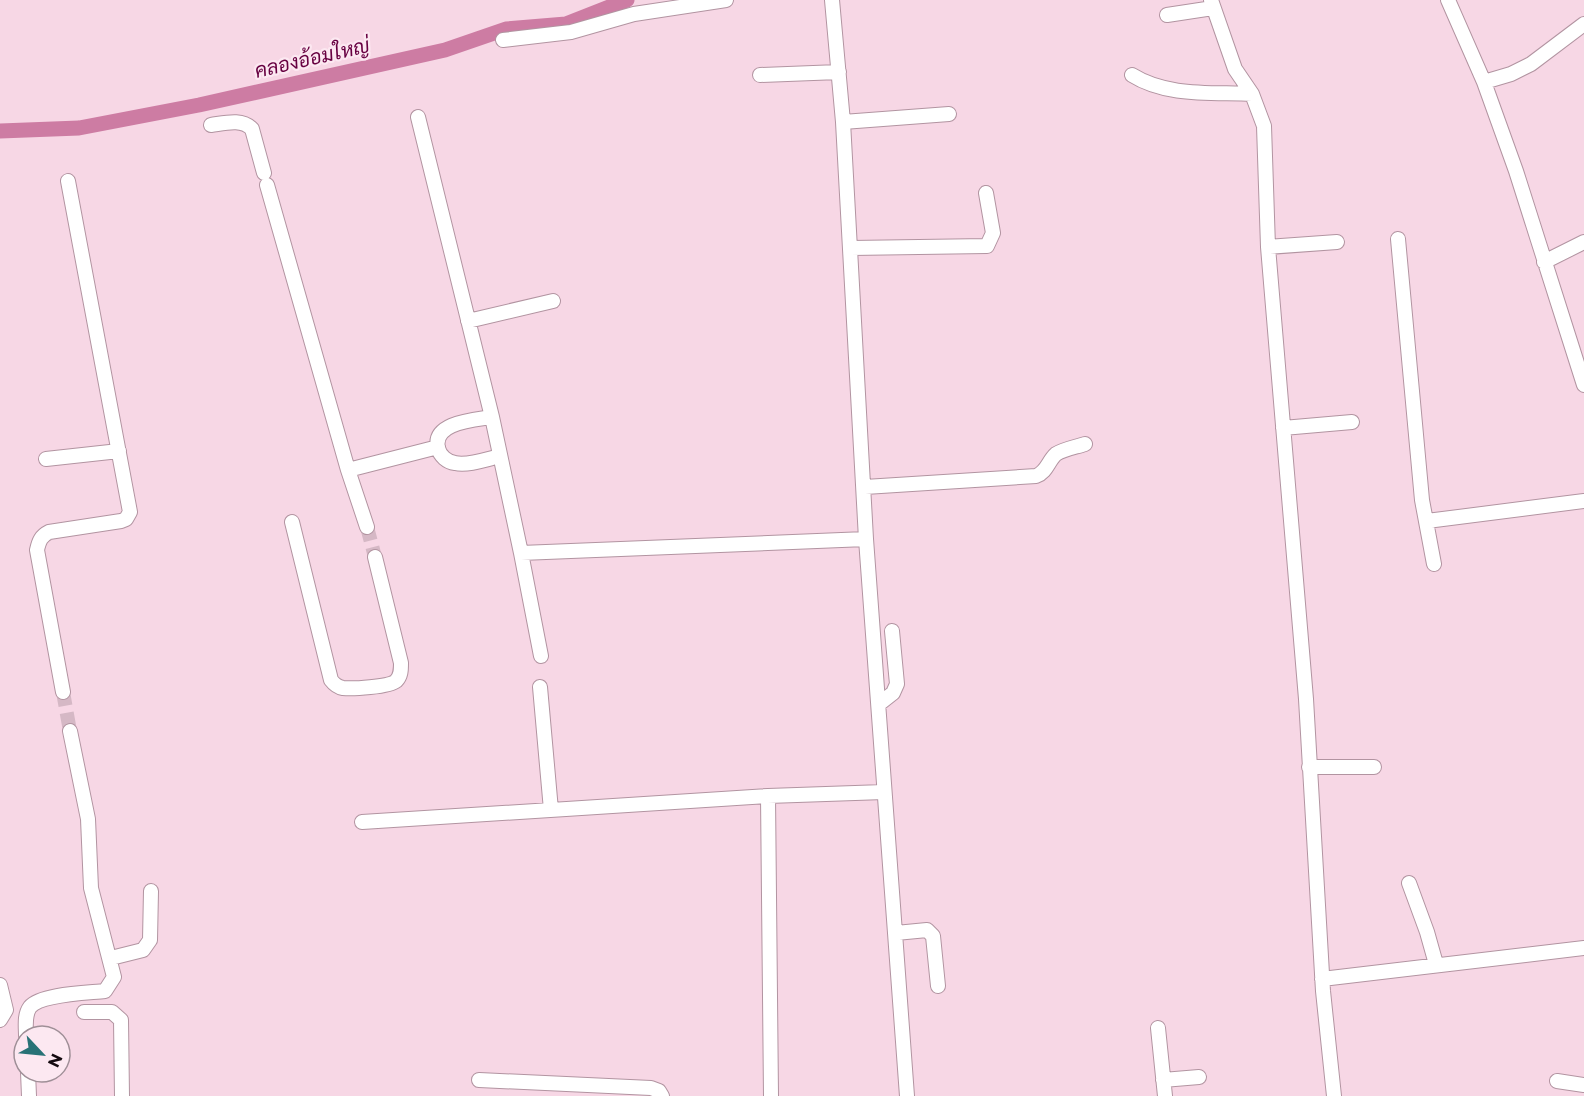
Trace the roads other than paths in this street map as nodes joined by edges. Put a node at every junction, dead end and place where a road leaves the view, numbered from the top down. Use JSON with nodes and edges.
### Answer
{"nodes":[{"id":1,"x":726,"y":0,"type":"edge"},
{"id":2,"x":832,"y":0,"type":"edge"},
{"id":3,"x":1448,"y":0,"type":"edge"},
{"id":4,"x":1212,"y":4,"type":"edge"},
{"id":5,"x":1167,"y":15,"type":"dead end"},
{"id":6,"x":1584,"y":24,"type":"edge"},
{"id":7,"x":503,"y":40,"type":"dead end"},
{"id":8,"x":839,"y":72,"type":"junction"},
{"id":9,"x":760,"y":75,"type":"dead end"},
{"id":10,"x":1132,"y":75,"type":"dead end"},
{"id":11,"x":1484,"y":82,"type":"junction"},
{"id":12,"x":1252,"y":94,"type":"junction"},
{"id":13,"x":950,"y":114,"type":"dead end"},
{"id":14,"x":418,"y":117,"type":"dead end"},
{"id":15,"x":843,"y":122,"type":"junction"},
{"id":16,"x":211,"y":125,"type":"dead end"},
{"id":17,"x":68,"y":181,"type":"dead end"},
{"id":18,"x":986,"y":193,"type":"dead end"},
{"id":19,"x":1398,"y":239,"type":"dead end"},
{"id":20,"x":1337,"y":242,"type":"dead end"},
{"id":21,"x":1584,"y":242,"type":"edge"},
{"id":22,"x":1268,"y":247,"type":"junction"},
{"id":23,"x":850,"y":248,"type":"junction"},
{"id":24,"x":1544,"y":262,"type":"junction"},
{"id":25,"x":553,"y":301,"type":"dead end"},
{"id":26,"x":468,"y":321,"type":"junction"},
{"id":27,"x":1584,"y":385,"type":"edge"},
{"id":28,"x":492,"y":417,"type":"junction"},
{"id":29,"x":1352,"y":422,"type":"dead end"},
{"id":30,"x":1283,"y":428,"type":"junction"},
{"id":31,"x":1085,"y":444,"type":"dead end"},
{"id":32,"x":438,"y":447,"type":"junction"},
{"id":33,"x":118,"y":451,"type":"junction"},
{"id":34,"x":500,"y":456,"type":"junction"},
{"id":35,"x":46,"y":459,"type":"dead end"},
{"id":36,"x":348,"y":470,"type":"junction"},
{"id":37,"x":865,"y":487,"type":"junction"},
{"id":38,"x":1584,"y":501,"type":"edge"},
{"id":39,"x":1428,"y":521,"type":"junction"},
{"id":40,"x":292,"y":522,"type":"dead end"},
{"id":41,"x":367,"y":527,"type":"tunnel mouth"},
{"id":42,"x":866,"y":539,"type":"junction"},
{"id":43,"x":521,"y":553,"type":"junction"},
{"id":44,"x":375,"y":557,"type":"tunnel mouth"},
{"id":45,"x":1434,"y":564,"type":"dead end"},
{"id":46,"x":892,"y":631,"type":"dead end"},
{"id":47,"x":541,"y":656,"type":"dead end"},
{"id":48,"x":540,"y":687,"type":"dead end"},
{"id":49,"x":63,"y":692,"type":"tunnel mouth"},
{"id":50,"x":879,"y":704,"type":"junction"},
{"id":51,"x":70,"y":731,"type":"tunnel mouth"},
{"id":52,"x":1374,"y":766,"type":"dead end"},
{"id":53,"x":1309,"y":767,"type":"junction"},
{"id":54,"x":884,"y":792,"type":"junction"},
{"id":55,"x":768,"y":796,"type":"junction"},
{"id":56,"x":551,"y":810,"type":"junction"},
{"id":57,"x":362,"y":822,"type":"dead end"},
{"id":58,"x":1409,"y":883,"type":"dead end"},
{"id":59,"x":151,"y":891,"type":"dead end"},
{"id":60,"x":896,"y":933,"type":"junction"},
{"id":61,"x":1584,"y":948,"type":"edge"},
{"id":62,"x":111,"y":958,"type":"junction"},
{"id":63,"x":1436,"y":964,"type":"junction"},
{"id":64,"x":1322,"y":978,"type":"junction"},
{"id":65,"x":0,"y":985,"type":"edge"},
{"id":66,"x":938,"y":986,"type":"dead end"},
{"id":67,"x":84,"y":1012,"type":"dead end"},
{"id":68,"x":0,"y":1020,"type":"edge"},
{"id":69,"x":26,"y":1024,"type":"edge"},
{"id":70,"x":1158,"y":1028,"type":"dead end"},
{"id":71,"x":1199,"y":1077,"type":"dead end"},
{"id":72,"x":479,"y":1080,"type":"dead end"},
{"id":73,"x":1163,"y":1080,"type":"junction"},
{"id":74,"x":1557,"y":1081,"type":"dead end"},
{"id":75,"x":1584,"y":1085,"type":"edge"},
{"id":76,"x":122,"y":1096,"type":"edge"},
{"id":77,"x":662,"y":1096,"type":"edge"},
{"id":78,"x":771,"y":1096,"type":"edge"},
{"id":79,"x":908,"y":1096,"type":"edge"},
{"id":80,"x":1165,"y":1096,"type":"edge"},
{"id":81,"x":1334,"y":1096,"type":"edge"}],
"edges":[{"from":1,"to":7,"type":"street"},
{"from":2,"to":8,"type":"street"},
{"from":3,"to":11,"type":"street"},
{"from":4,"to":5,"type":"street"},
{"from":4,"to":12,"type":"street"},
{"from":6,"to":11,"type":"street"},
{"from":8,"to":9,"type":"street"},
{"from":8,"to":15,"type":"street"},
{"from":10,"to":12,"type":"street"},
{"from":11,"to":24,"type":"street"},
{"from":12,"to":22,"type":"street"},
{"from":13,"to":15,"type":"street"},
{"from":14,"to":26,"type":"street"},
{"from":15,"to":23,"type":"street"},
{"from":16,"to":36,"type":"street"},
{"from":17,"to":33,"type":"street"},
{"from":18,"to":23,"type":"street"},
{"from":19,"to":39,"type":"street"},
{"from":20,"to":22,"type":"street"},
{"from":21,"to":24,"type":"street"},
{"from":22,"to":30,"type":"street"},
{"from":23,"to":37,"type":"street"},
{"from":24,"to":27,"type":"street"},
{"from":25,"to":26,"type":"street"},
{"from":26,"to":28,"type":"street"},
{"from":28,"to":32,"type":"street"},
{"from":28,"to":34,"type":"street"},
{"from":29,"to":30,"type":"street"},
{"from":30,"to":53,"type":"street"},
{"from":31,"to":37,"type":"street"},
{"from":32,"to":34,"type":"street"},
{"from":32,"to":36,"type":"street"},
{"from":33,"to":35,"type":"street"},
{"from":33,"to":49,"type":"street"},
{"from":34,"to":43,"type":"street"},
{"from":36,"to":41,"type":"street"},
{"from":37,"to":42,"type":"street"},
{"from":38,"to":39,"type":"street"},
{"from":39,"to":45,"type":"street"},
{"from":40,"to":44,"type":"street"},
{"from":42,"to":43,"type":"street"},
{"from":42,"to":50,"type":"street"},
{"from":43,"to":47,"type":"street"},
{"from":46,"to":50,"type":"street"},
{"from":48,"to":56,"type":"street"},
{"from":50,"to":54,"type":"street"},
{"from":51,"to":62,"type":"street"},
{"from":52,"to":53,"type":"street"},
{"from":53,"to":64,"type":"street"},
{"from":54,"to":55,"type":"street"},
{"from":54,"to":60,"type":"street"},
{"from":55,"to":56,"type":"street"},
{"from":55,"to":78,"type":"street"},
{"from":56,"to":57,"type":"street"},
{"from":58,"to":63,"type":"street"},
{"from":59,"to":62,"type":"street"},
{"from":60,"to":66,"type":"street"},
{"from":60,"to":79,"type":"street"},
{"from":61,"to":63,"type":"street"},
{"from":62,"to":69,"type":"street"},
{"from":63,"to":64,"type":"street"},
{"from":64,"to":81,"type":"street"},
{"from":65,"to":68,"type":"street"},
{"from":67,"to":76,"type":"street"},
{"from":70,"to":73,"type":"street"},
{"from":71,"to":73,"type":"street"},
{"from":72,"to":77,"type":"street"},
{"from":73,"to":80,"type":"street"},
{"from":74,"to":75,"type":"street"}]}
